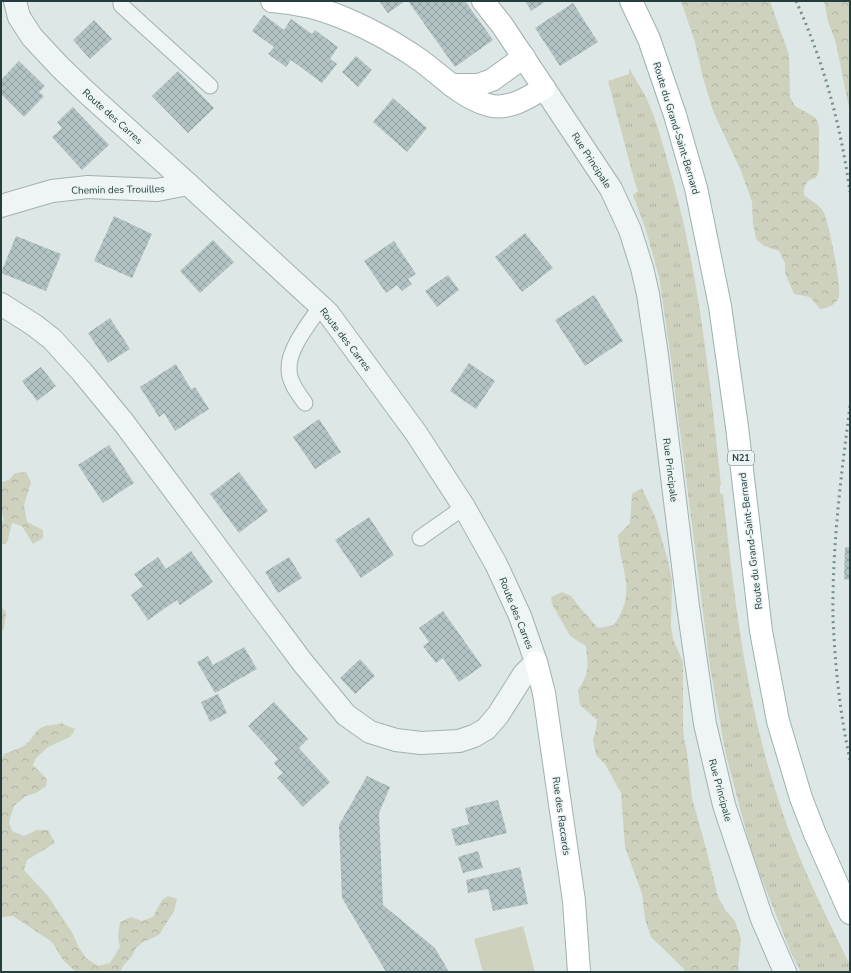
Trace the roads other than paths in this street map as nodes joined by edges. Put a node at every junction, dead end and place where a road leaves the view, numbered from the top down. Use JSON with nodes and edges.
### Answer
{"nodes":[{"id":1,"x":15,"y":1,"type":"edge"},
{"id":2,"x":121,"y":1,"type":"edge"},
{"id":3,"x":272,"y":1,"type":"edge"},
{"id":4,"x":483,"y":1,"type":"edge"},
{"id":5,"x":631,"y":1,"type":"edge"},
{"id":6,"x":524,"y":58,"type":"junction"},
{"id":7,"x":451,"y":84,"type":"junction"},
{"id":8,"x":210,"y":86,"type":"dead end"},
{"id":9,"x":544,"y":88,"type":"junction"},
{"id":10,"x":188,"y":184,"type":"junction"},
{"id":11,"x":1,"y":206,"type":"edge"},
{"id":12,"x":1,"y":304,"type":"edge"},
{"id":13,"x":321,"y":306,"type":"junction"},
{"id":14,"x":305,"y":402,"type":"dead end"},
{"id":15,"x":464,"y":508,"type":"junction"},
{"id":16,"x":420,"y":538,"type":"dead end"},
{"id":17,"x":536,"y":662,"type":"junction"},
{"id":18,"x":850,"y":913,"type":"edge"},
{"id":19,"x":579,"y":972,"type":"edge"},
{"id":20,"x":785,"y":972,"type":"edge"}],
"edges":[{"from":1,"to":10,"type":"street","name":"Route des Carres"},
{"from":2,"to":8,"type":"lane"},
{"from":3,"to":7,"type":"main road"},
{"from":4,"to":6,"type":"main road","name":"Rue Principale"},
{"from":5,"to":18,"type":"main road","name":"Route du Grand-Saint-Bernard","number":"N21"},
{"from":6,"to":7,"type":"main road"},
{"from":6,"to":9,"type":"main road","name":"Rue Principale"},
{"from":7,"to":9,"type":"main road"},
{"from":9,"to":20,"type":"street","name":"Rue Principale"},
{"from":10,"to":11,"type":"street","name":"Chemin des Trouilles"},
{"from":10,"to":13,"type":"street","name":"Route des Carres"},
{"from":12,"to":17,"type":"street","name":"Route des Carres"},
{"from":13,"to":14,"type":"lane"},
{"from":13,"to":15,"type":"street","name":"Route des Carres"},
{"from":15,"to":16,"type":"lane"},
{"from":15,"to":17,"type":"street","name":"Route des Carres"},
{"from":17,"to":19,"type":"main road","name":"Rue des Raccards"}]}
